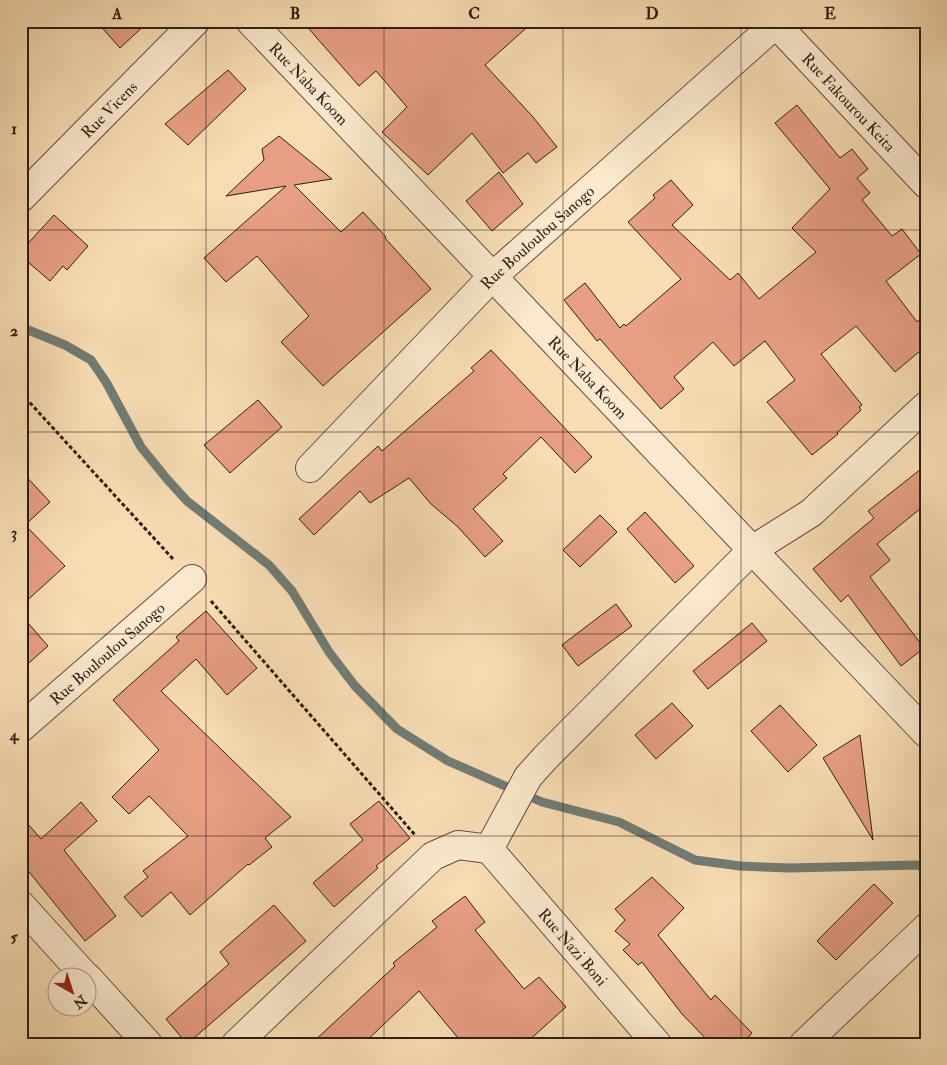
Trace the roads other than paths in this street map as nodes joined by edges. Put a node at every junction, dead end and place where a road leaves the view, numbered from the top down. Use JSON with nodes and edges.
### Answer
{"nodes":[{"id":1,"x":196,"y":21,"type":"edge"},
{"id":2,"x":250,"y":21,"type":"edge"},
{"id":3,"x":776,"y":22,"type":"edge"},
{"id":4,"x":926,"y":184,"type":"edge"},
{"id":5,"x":21,"y":198,"type":"edge"},
{"id":6,"x":492,"y":278,"type":"junction"},
{"id":7,"x":926,"y":406,"type":"edge"},
{"id":8,"x":310,"y":468,"type":"dead end"},
{"id":9,"x":752,"y":550,"type":"junction"},
{"id":10,"x":192,"y":579,"type":"road end"},
{"id":11,"x":21,"y":728,"type":"edge"},
{"id":12,"x":926,"y":732,"type":"edge"},
{"id":13,"x":490,"y":849,"type":"junction"},
{"id":14,"x":21,"y":905,"type":"edge"},
{"id":15,"x":926,"y":928,"type":"edge"},
{"id":16,"x":78,"y":968,"type":"edge"},
{"id":17,"x":98,"y":990,"type":"edge"},
{"id":18,"x":148,"y":1044,"type":"edge"},
{"id":19,"x":236,"y":1044,"type":"edge"},
{"id":20,"x":657,"y":1044,"type":"edge"},
{"id":21,"x":804,"y":1044,"type":"edge"}],
"edges":[{"from":1,"to":5,"type":"street","name":"Rue Vicens"},
{"from":2,"to":6,"type":"street","name":"Rue Naba Koom"},
{"from":3,"to":4,"type":"street","name":"Rue Fakourou Keita"},
{"from":3,"to":6,"type":"street","name":"Rue Bouloulou Sanogo"},
{"from":6,"to":8,"type":"street","name":"Rue Bouloulou Sanogo"},
{"from":6,"to":9,"type":"street","name":"Rue Naba Koom"},
{"from":7,"to":9,"type":"street"},
{"from":9,"to":12,"type":"street","name":"Rue Naba Koom"},
{"from":9,"to":13,"type":"street"},
{"from":10,"to":11,"type":"street","name":"Rue Bouloulou Sanogo"},
{"from":13,"to":19,"type":"street"},
{"from":13,"to":20,"type":"street","name":"Rue Nazi Boni"},
{"from":14,"to":16,"type":"street"},
{"from":15,"to":21,"type":"street"},
{"from":17,"to":18,"type":"street"}]}
